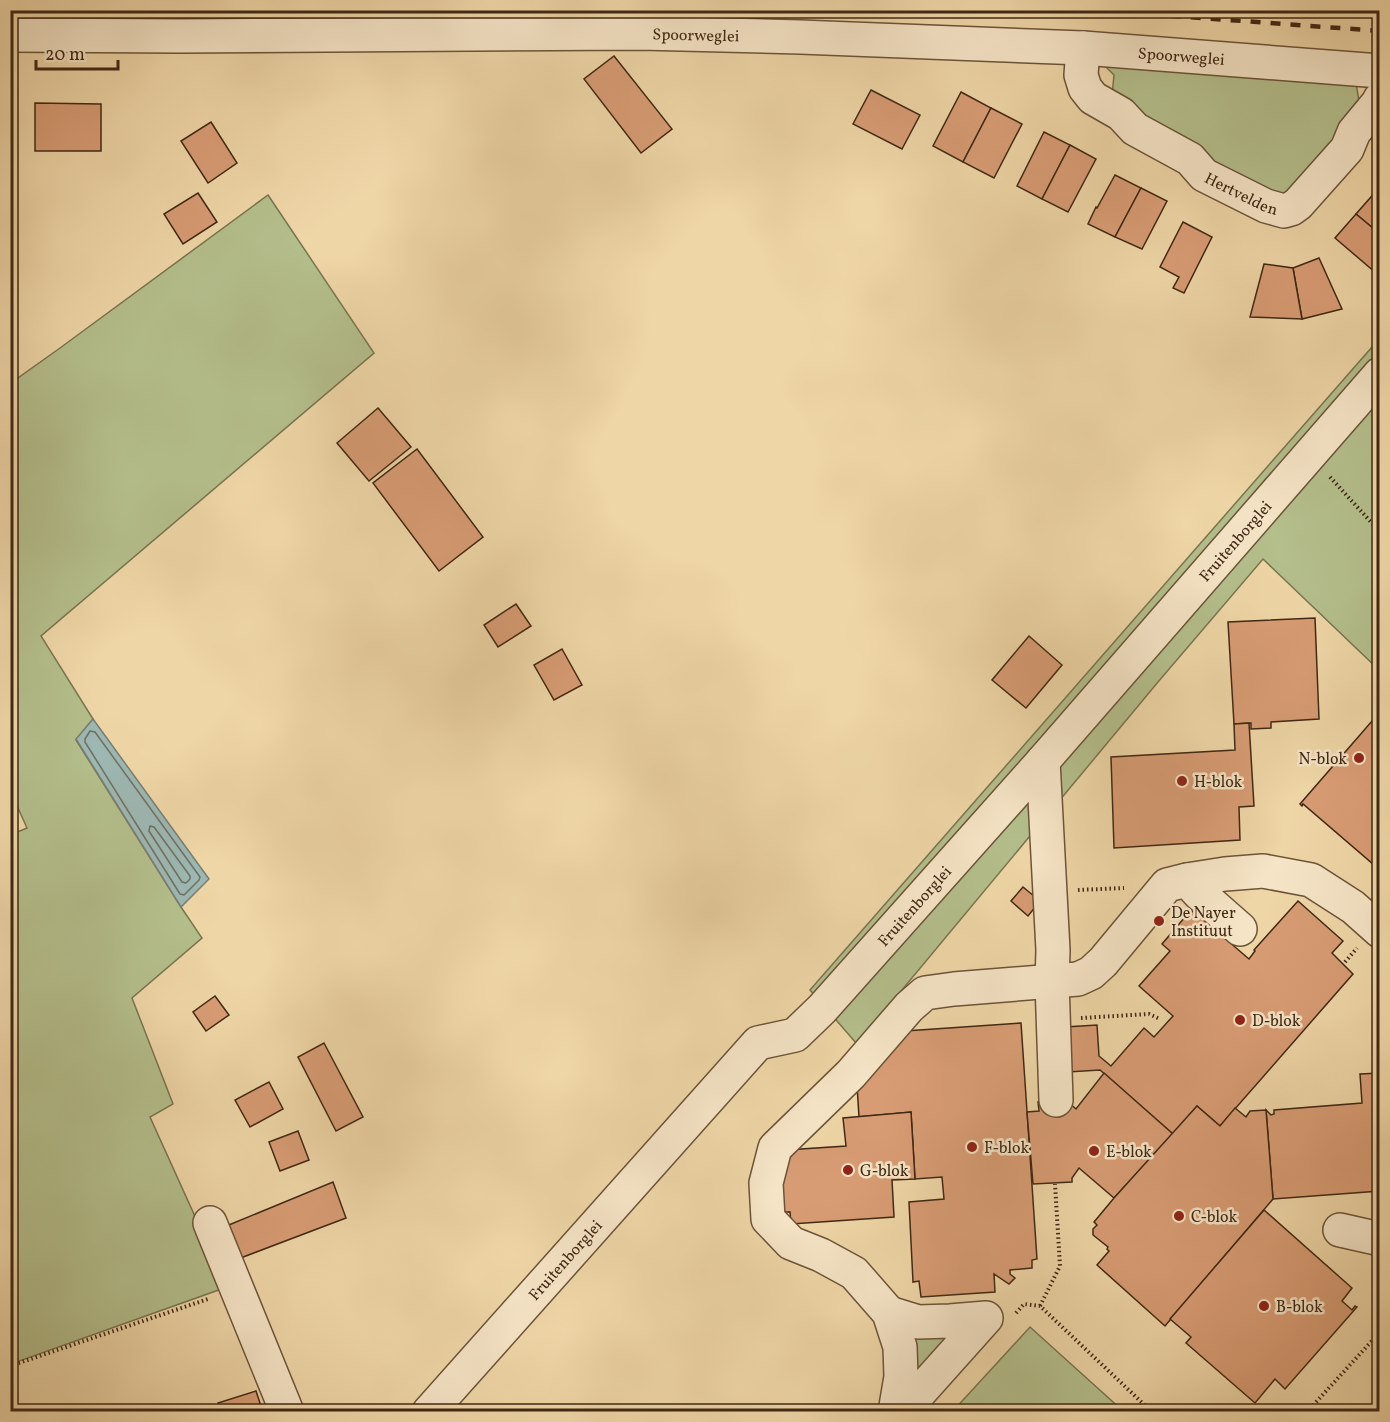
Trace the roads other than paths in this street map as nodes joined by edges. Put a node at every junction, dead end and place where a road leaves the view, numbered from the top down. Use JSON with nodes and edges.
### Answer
{"nodes":[{"id":1,"x":10,"y":35,"type":"edge"},
{"id":2,"x":1083,"y":48,"type":"junction"},
{"id":3,"x":1380,"y":71,"type":"edge"},
{"id":4,"x":1380,"y":99,"type":"edge"},
{"id":5,"x":1380,"y":374,"type":"edge"},
{"id":6,"x":1042,"y":761,"type":"junction"},
{"id":7,"x":1177,"y":883,"type":"junction"},
{"id":8,"x":1240,"y":929,"type":"dead end"},
{"id":9,"x":1380,"y":931,"type":"edge"},
{"id":10,"x":1052,"y":982,"type":"junction"},
{"id":11,"x":1056,"y":1100,"type":"dead end"},
{"id":12,"x":210,"y":1223,"type":"dead end"},
{"id":13,"x":1340,"y":1230,"type":"dead end"},
{"id":14,"x":1380,"y":1239,"type":"edge"},
{"id":15,"x":889,"y":1313,"type":"junction"},
{"id":16,"x":287,"y":1412,"type":"edge"},
{"id":17,"x":429,"y":1412,"type":"edge"},
{"id":18,"x":895,"y":1412,"type":"edge"},
{"id":19,"x":902,"y":1412,"type":"edge"}],
"edges":[{"from":1,"to":2,"type":"street","name":"Spoorweglei"},
{"from":2,"to":3,"type":"street","name":"Spoorweglei"},
{"from":2,"to":4,"type":"street","name":"Hertvelden"},
{"from":5,"to":6,"type":"street","name":"Fruitenborglei"},
{"from":6,"to":10,"type":"street"},
{"from":6,"to":17,"type":"street","name":"Fruitenborglei"},
{"from":7,"to":8,"type":"street"},
{"from":7,"to":9,"type":"street"},
{"from":7,"to":10,"type":"street"},
{"from":10,"to":11,"type":"street"},
{"from":10,"to":15,"type":"street"},
{"from":12,"to":16,"type":"street"},
{"from":13,"to":14,"type":"street"},
{"from":15,"to":18,"type":"street"},
{"from":15,"to":19,"type":"street"}]}
